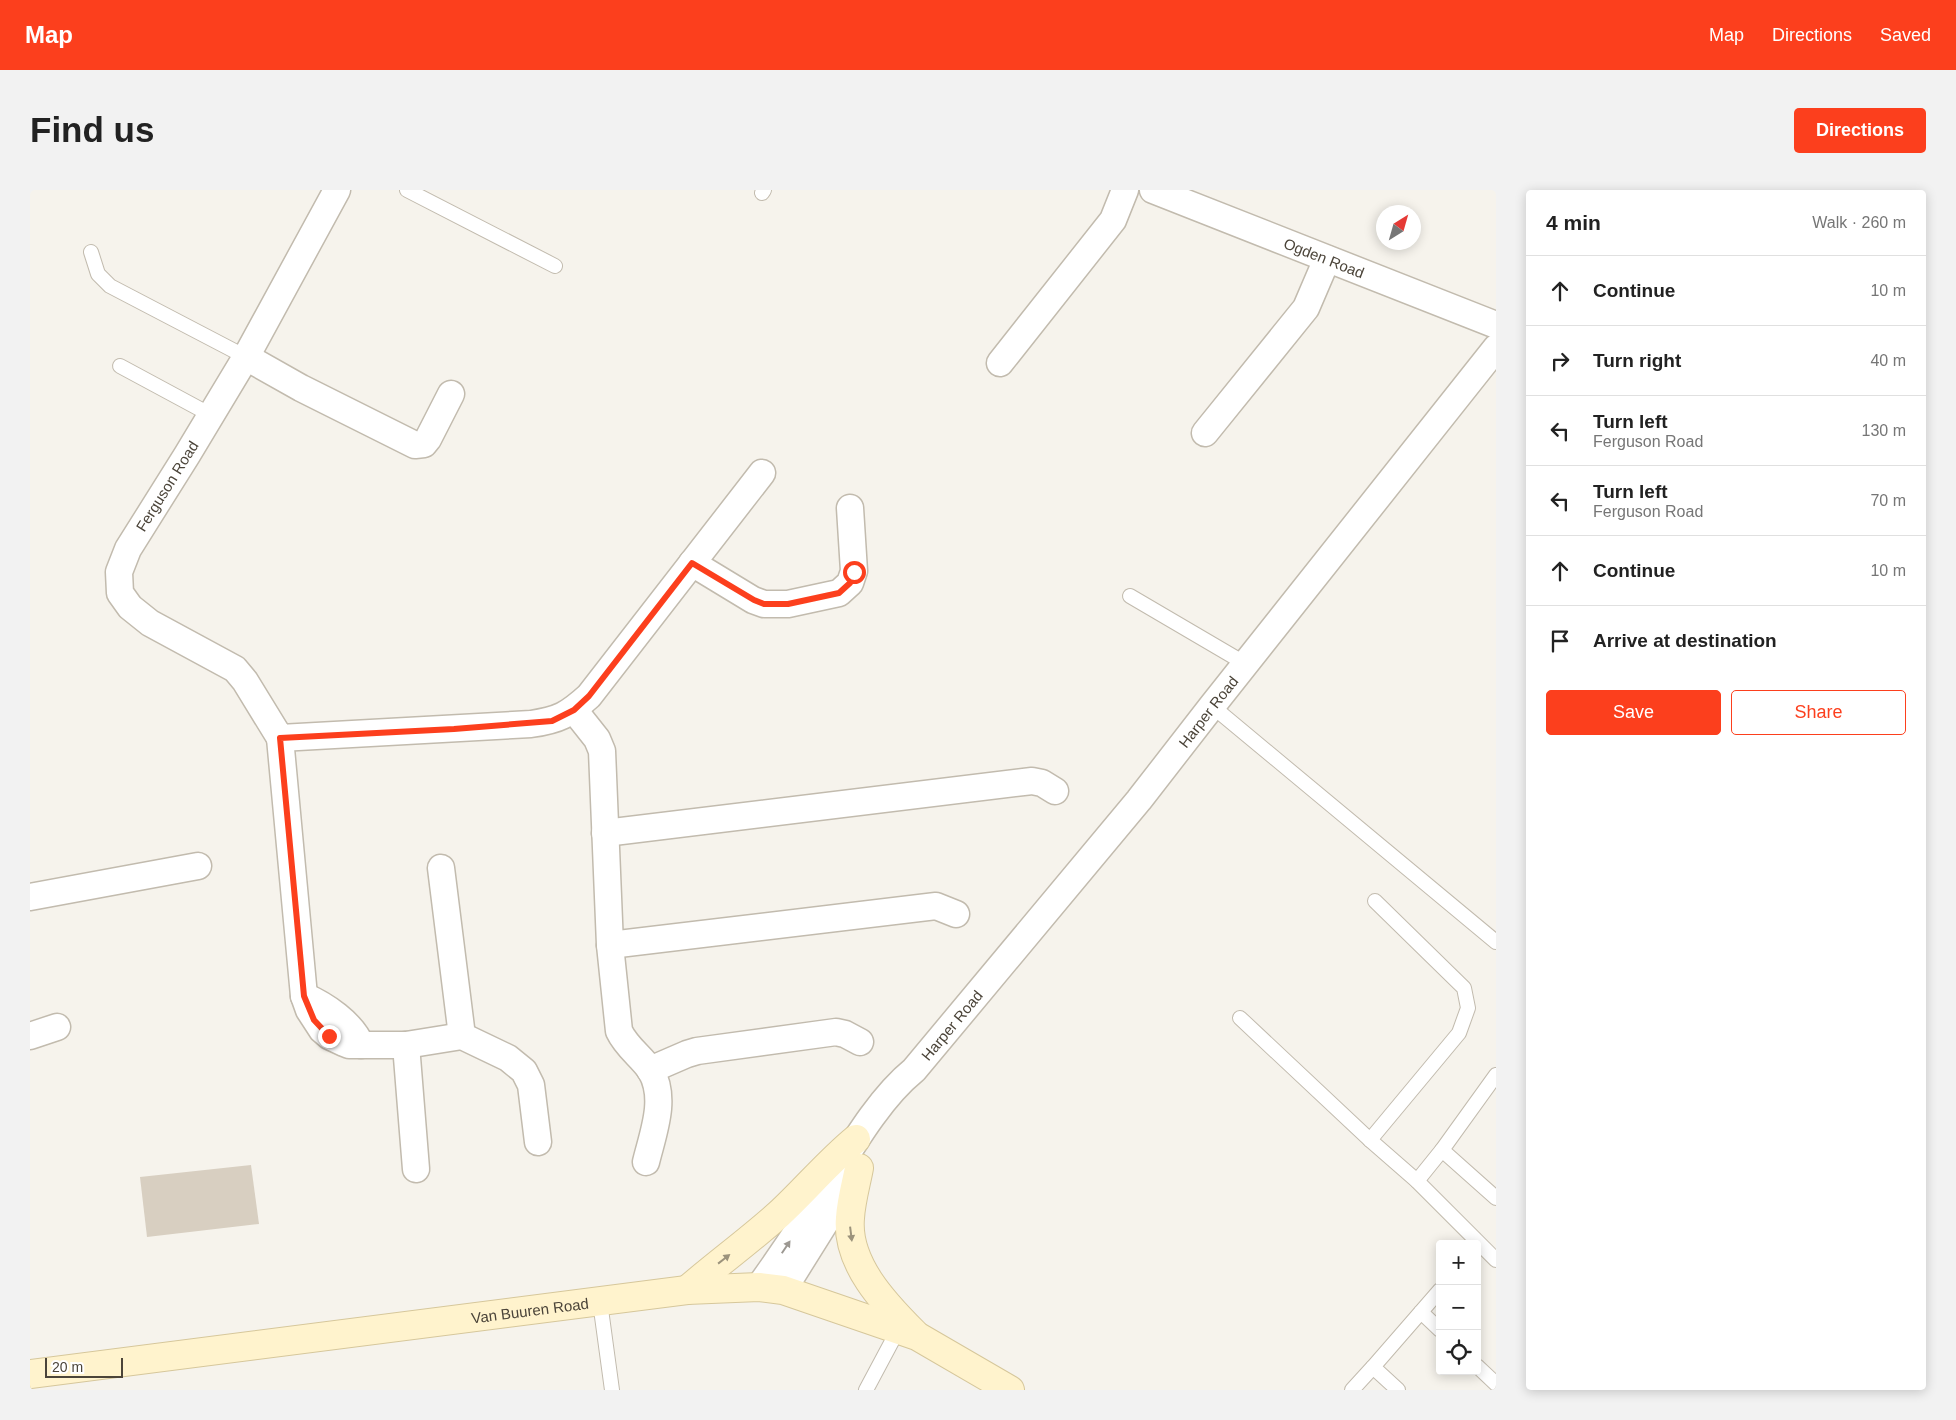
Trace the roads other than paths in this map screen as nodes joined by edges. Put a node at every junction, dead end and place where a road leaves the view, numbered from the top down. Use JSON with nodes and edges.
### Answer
{"nodes":[{"id":1,"x":337,"y":190,"type":"edge"},
{"id":2,"x":407,"y":190,"type":"edge"},
{"id":3,"x":1125,"y":190,"type":"edge"},
{"id":4,"x":1153,"y":190,"type":"edge"},
{"id":5,"x":91,"y":252,"type":"dead end"},
{"id":6,"x":1327,"y":258,"type":"junction"},
{"id":7,"x":555,"y":266,"type":"dead end"},
{"id":8,"x":1496,"y":325,"type":"edge"},
{"id":9,"x":1496,"y":348,"type":"edge"},
{"id":10,"x":246,"y":357,"type":"junction"},
{"id":11,"x":1000,"y":363,"type":"dead end"},
{"id":12,"x":120,"y":366,"type":"dead end"},
{"id":13,"x":451,"y":394,"type":"dead end"},
{"id":14,"x":211,"y":415,"type":"junction"},
{"id":15,"x":1205,"y":433,"type":"dead end"},
{"id":16,"x":762,"y":473,"type":"dead end"},
{"id":17,"x":850,"y":508,"type":"dead end"},
{"id":18,"x":692,"y":563,"type":"junction"},
{"id":19,"x":1130,"y":596,"type":"dead end"},
{"id":20,"x":1246,"y":664,"type":"junction"},
{"id":21,"x":1212,"y":706,"type":"junction"},
{"id":22,"x":574,"y":710,"type":"junction"},
{"id":23,"x":280,"y":738,"type":"junction"},
{"id":24,"x":1055,"y":791,"type":"dead end"},
{"id":25,"x":606,"y":833,"type":"junction"},
{"id":26,"x":198,"y":866,"type":"dead end"},
{"id":27,"x":441,"y":868,"type":"dead end"},
{"id":28,"x":30,"y":897,"type":"edge"},
{"id":29,"x":1375,"y":901,"type":"dead end"},
{"id":30,"x":956,"y":914,"type":"dead end"},
{"id":31,"x":1496,"y":942,"type":"edge"},
{"id":32,"x":610,"y":945,"type":"junction"},
{"id":33,"x":1240,"y":1018,"type":"dead end"},
{"id":34,"x":57,"y":1027,"type":"dead end"},
{"id":35,"x":30,"y":1036,"type":"edge"},
{"id":36,"x":462,"y":1036,"type":"junction"},
{"id":37,"x":860,"y":1042,"type":"dead end"},
{"id":38,"x":406,"y":1044,"type":"junction"},
{"id":39,"x":650,"y":1070,"type":"junction"},
{"id":40,"x":914,"y":1070,"type":"junction"},
{"id":41,"x":1496,"y":1075,"type":"edge"},
{"id":42,"x":856,"y":1139,"type":"junction"},
{"id":43,"x":1370,"y":1140,"type":"junction"},
{"id":44,"x":538,"y":1142,"type":"dead end"},
{"id":45,"x":1442,"y":1150,"type":"junction"},
{"id":46,"x":646,"y":1162,"type":"dead end"},
{"id":47,"x":859,"y":1168,"type":"junction"},
{"id":48,"x":416,"y":1170,"type":"dead end"},
{"id":49,"x":1417,"y":1181,"type":"junction"},
{"id":50,"x":1496,"y":1198,"type":"edge"},
{"id":51,"x":1474,"y":1240,"type":"edge"},
{"id":52,"x":1481,"y":1247,"type":"edge"},
{"id":53,"x":1496,"y":1260,"type":"edge"},
{"id":54,"x":771,"y":1289,"type":"junction"},
{"id":55,"x":687,"y":1290,"type":"junction"},
{"id":56,"x":1436,"y":1295,"type":"edge"},
{"id":57,"x":600,"y":1302,"type":"junction"},
{"id":58,"x":1421,"y":1312,"type":"junction"},
{"id":59,"x":1436,"y":1326,"type":"edge"},
{"id":60,"x":907,"y":1333,"type":"junction"},
{"id":61,"x":1373,"y":1367,"type":"junction"},
{"id":62,"x":1481,"y":1370,"type":"edge"},
{"id":63,"x":37,"y":1376,"type":"edge"},
{"id":64,"x":1496,"y":1384,"type":"edge"},
{"id":65,"x":612,"y":1390,"type":"edge"},
{"id":66,"x":866,"y":1390,"type":"edge"},
{"id":67,"x":1010,"y":1390,"type":"edge"},
{"id":68,"x":1352,"y":1390,"type":"edge"},
{"id":69,"x":1398,"y":1390,"type":"edge"}],
"edges":[{"from":1,"to":10,"type":"street","name":"Ferguson Road"},
{"from":2,"to":7,"type":"lane"},
{"from":3,"to":11,"type":"street"},
{"from":4,"to":6,"type":"street","name":"Ogden Road"},
{"from":5,"to":10,"type":"lane"},
{"from":6,"to":8,"type":"street","name":"Ogden Road"},
{"from":6,"to":15,"type":"street"},
{"from":9,"to":20,"type":"street","name":"Harper Road"},
{"from":10,"to":13,"type":"street"},
{"from":10,"to":14,"type":"street","name":"Ferguson Road"},
{"from":12,"to":14,"type":"lane"},
{"from":14,"to":23,"type":"street","name":"Ferguson Road"},
{"from":16,"to":18,"type":"street"},
{"from":17,"to":18,"type":"street"},
{"from":18,"to":22,"type":"street"},
{"from":19,"to":20,"type":"lane"},
{"from":20,"to":21,"type":"street","name":"Harper Road"},
{"from":21,"to":31,"type":"lane"},
{"from":21,"to":40,"type":"street","name":"Harper Road"},
{"from":22,"to":23,"type":"street"},
{"from":22,"to":25,"type":"street"},
{"from":23,"to":38,"type":"street","name":"Ferguson Road"},
{"from":24,"to":25,"type":"street"},
{"from":25,"to":32,"type":"street"},
{"from":26,"to":28,"type":"street"},
{"from":27,"to":36,"type":"street"},
{"from":29,"to":43,"type":"lane"},
{"from":30,"to":32,"type":"street"},
{"from":32,"to":39,"type":"street"},
{"from":33,"to":43,"type":"lane"},
{"from":34,"to":35,"type":"street"},
{"from":36,"to":38,"type":"street","name":"Ferguson Road"},
{"from":36,"to":44,"type":"street"},
{"from":37,"to":39,"type":"street"},
{"from":38,"to":48,"type":"street"},
{"from":39,"to":46,"type":"street"},
{"from":40,"to":42,"type":"street","name":"Harper Road"},
{"from":40,"to":47,"type":"street","name":"Harper Road"},
{"from":41,"to":45,"type":"lane"},
{"from":54,"to":42,"type":"street","name":"Harper Road","one_way":true},
{"from":55,"to":42,"type":"main road","one_way":true},
{"from":43,"to":49,"type":"lane"},
{"from":45,"to":49,"type":"lane"},
{"from":45,"to":50,"type":"lane"},
{"from":47,"to":54,"type":"street","name":"Harper Road"},
{"from":47,"to":60,"type":"main road","one_way":true},
{"from":49,"to":51,"type":"lane"},
{"from":52,"to":53,"type":"lane"},
{"from":54,"to":55,"type":"main road","name":"Van Buuren Road"},
{"from":54,"to":60,"type":"main road","name":"Van Buuren Road"},
{"from":55,"to":57,"type":"main road","name":"Van Buuren Road"},
{"from":56,"to":58,"type":"lane"},
{"from":57,"to":63,"type":"main road","name":"Van Buuren Road"},
{"from":57,"to":65,"type":"lane"},
{"from":58,"to":59,"type":"lane"},
{"from":58,"to":61,"type":"lane"},
{"from":60,"to":66,"type":"lane"},
{"from":60,"to":67,"type":"main road","name":"Van Buuren Road"},
{"from":61,"to":68,"type":"lane"},
{"from":61,"to":69,"type":"lane"},
{"from":62,"to":64,"type":"lane"}]}
